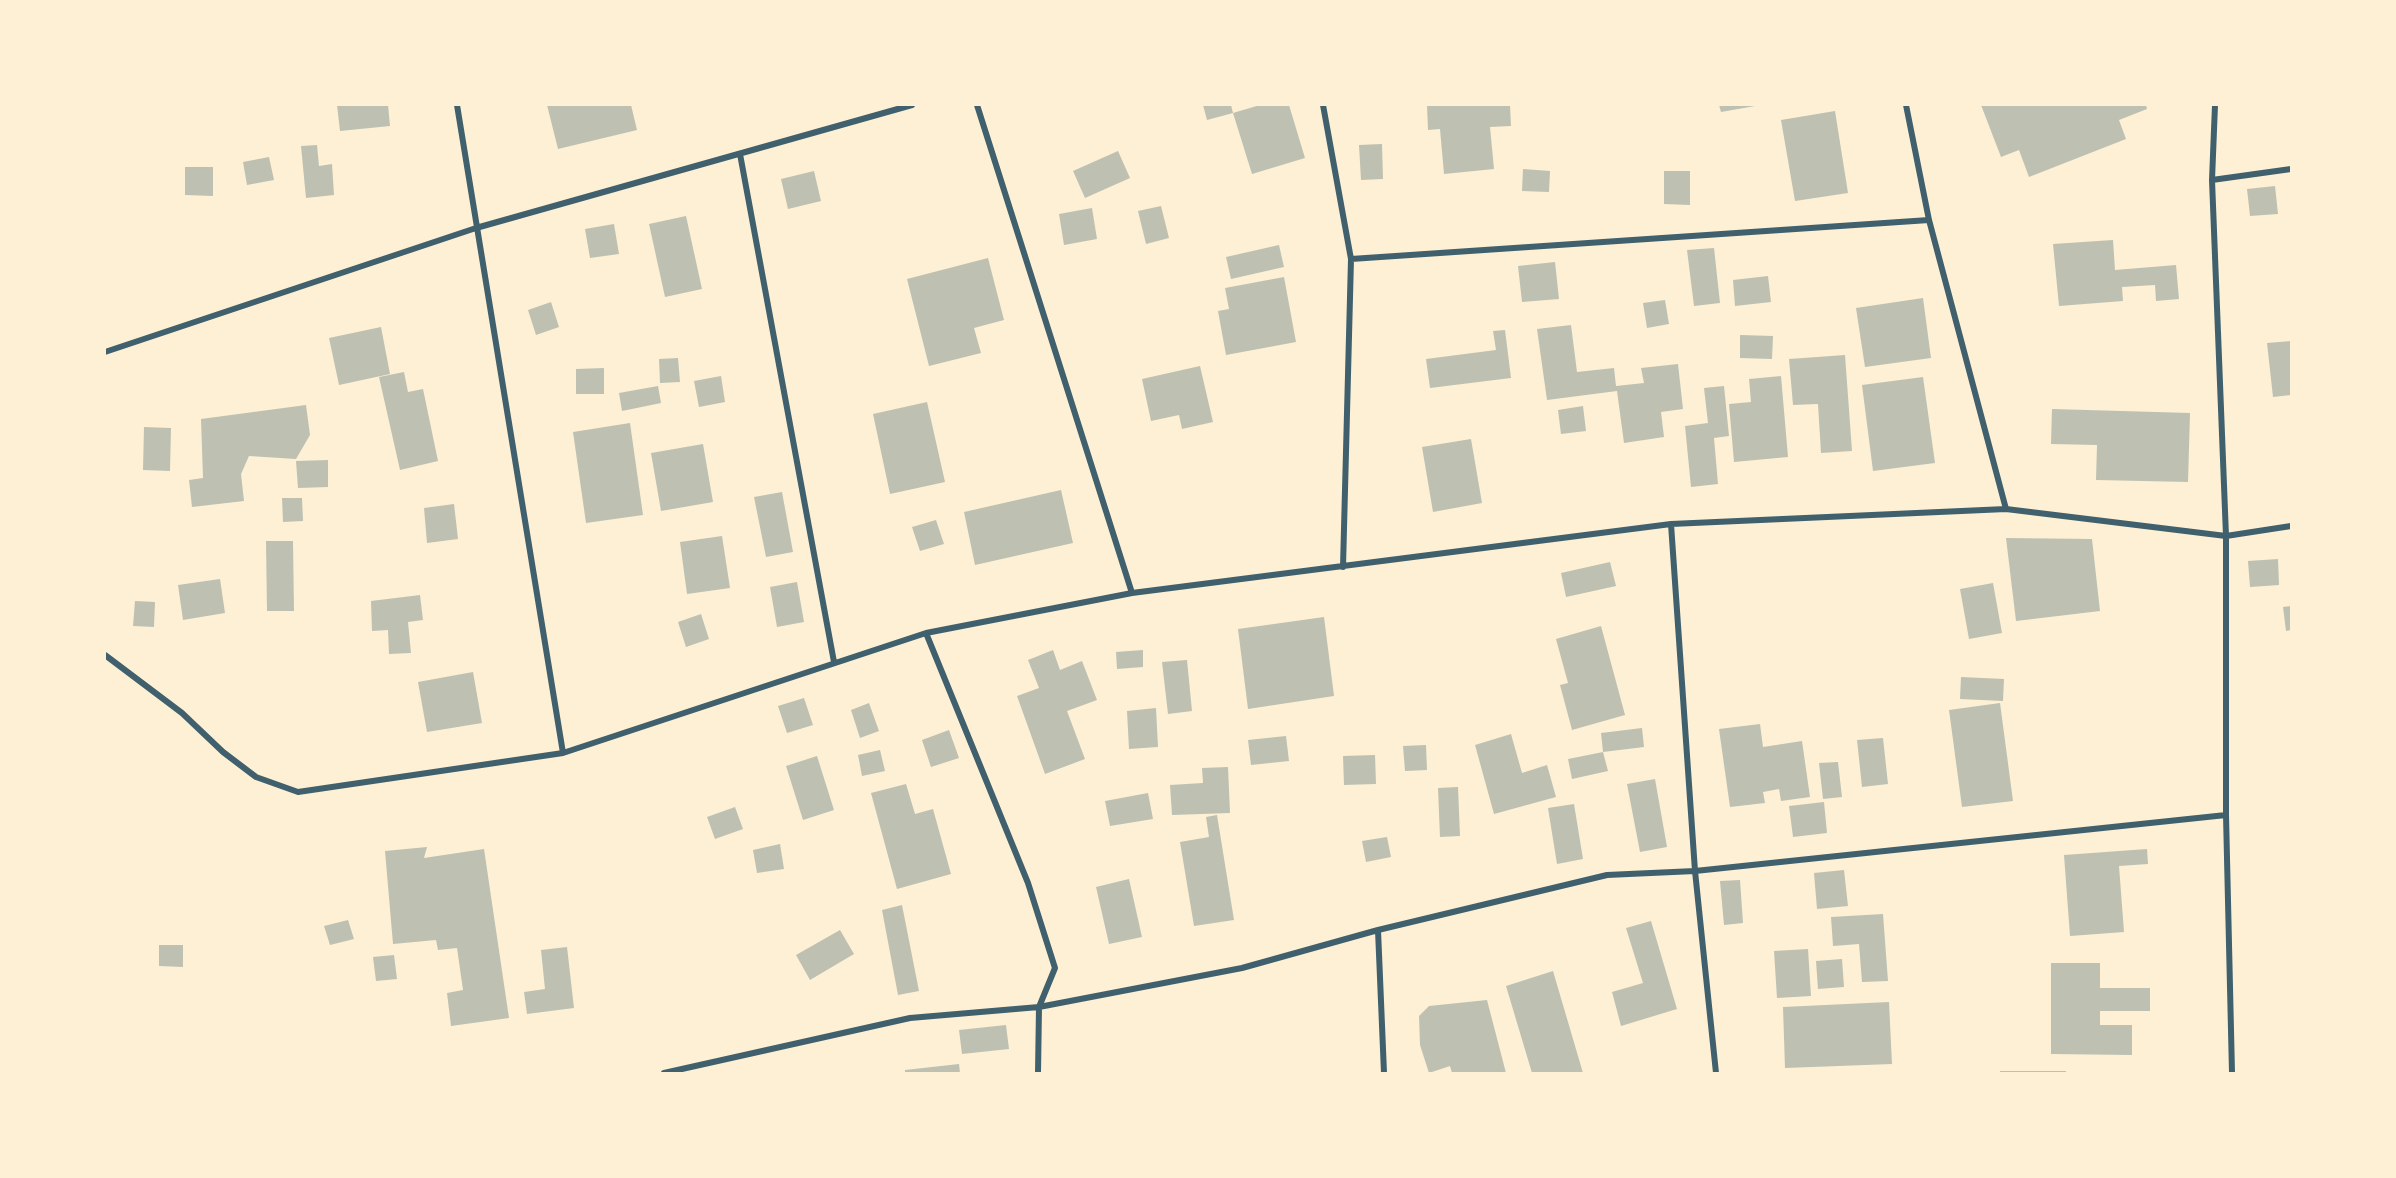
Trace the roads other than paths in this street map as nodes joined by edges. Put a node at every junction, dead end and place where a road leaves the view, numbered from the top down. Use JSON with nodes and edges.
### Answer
{"nodes":[{"id":1,"x":457,"y":105,"type":"edge"},
{"id":2,"x":912,"y":105,"type":"edge"},
{"id":3,"x":977,"y":105,"type":"edge"},
{"id":4,"x":1323,"y":105,"type":"edge"},
{"id":5,"x":1906,"y":105,"type":"edge"},
{"id":6,"x":2215,"y":105,"type":"edge"},
{"id":7,"x":740,"y":154,"type":"junction"},
{"id":8,"x":2291,"y":169,"type":"edge"},
{"id":9,"x":2212,"y":180,"type":"junction"},
{"id":10,"x":1929,"y":220,"type":"junction"},
{"id":11,"x":476,"y":228,"type":"junction"},
{"id":12,"x":1351,"y":259,"type":"junction"},
{"id":13,"x":105,"y":352,"type":"edge"},
{"id":14,"x":2006,"y":509,"type":"junction"},
{"id":15,"x":1671,"y":524,"type":"junction"},
{"id":16,"x":2291,"y":526,"type":"edge"},
{"id":17,"x":2226,"y":536,"type":"junction"},
{"id":18,"x":1343,"y":567,"type":"junction"},
{"id":19,"x":1132,"y":593,"type":"junction"},
{"id":20,"x":926,"y":633,"type":"junction"},
{"id":21,"x":105,"y":655,"type":"edge"},
{"id":22,"x":834,"y":662,"type":"junction"},
{"id":23,"x":563,"y":753,"type":"junction"},
{"id":24,"x":2226,"y":815,"type":"junction"},
{"id":25,"x":1695,"y":870,"type":"junction"},
{"id":26,"x":1378,"y":930,"type":"junction"},
{"id":27,"x":1039,"y":1007,"type":"junction"},
{"id":28,"x":673,"y":1072,"type":"edge"},
{"id":29,"x":664,"y":1073,"type":"edge"},
{"id":30,"x":1038,"y":1073,"type":"edge"},
{"id":31,"x":1384,"y":1073,"type":"edge"},
{"id":32,"x":1716,"y":1073,"type":"edge"},
{"id":33,"x":2232,"y":1073,"type":"edge"}],
"edges":[{"from":1,"to":11,"type":"street"},
{"from":2,"to":7,"type":"street"},
{"from":3,"to":19,"type":"street"},
{"from":4,"to":12,"type":"street"},
{"from":5,"to":10,"type":"street"},
{"from":6,"to":9,"type":"street"},
{"from":7,"to":11,"type":"street"},
{"from":7,"to":22,"type":"street"},
{"from":8,"to":9,"type":"street"},
{"from":9,"to":17,"type":"street"},
{"from":10,"to":12,"type":"street"},
{"from":10,"to":14,"type":"street"},
{"from":11,"to":13,"type":"street"},
{"from":11,"to":23,"type":"street"},
{"from":12,"to":18,"type":"street"},
{"from":14,"to":15,"type":"street"},
{"from":14,"to":17,"type":"street"},
{"from":15,"to":18,"type":"street"},
{"from":15,"to":25,"type":"street"},
{"from":16,"to":17,"type":"street"},
{"from":17,"to":24,"type":"street"},
{"from":18,"to":19,"type":"street"},
{"from":19,"to":20,"type":"street"},
{"from":20,"to":22,"type":"street"},
{"from":20,"to":27,"type":"street"},
{"from":21,"to":23,"type":"street"},
{"from":22,"to":23,"type":"street"},
{"from":24,"to":25,"type":"street"},
{"from":24,"to":33,"type":"street"},
{"from":25,"to":26,"type":"street"},
{"from":25,"to":32,"type":"street"},
{"from":26,"to":27,"type":"street"},
{"from":26,"to":31,"type":"street"},
{"from":27,"to":28,"type":"street"},
{"from":27,"to":30,"type":"street"},
{"from":28,"to":29,"type":"street"}]}
